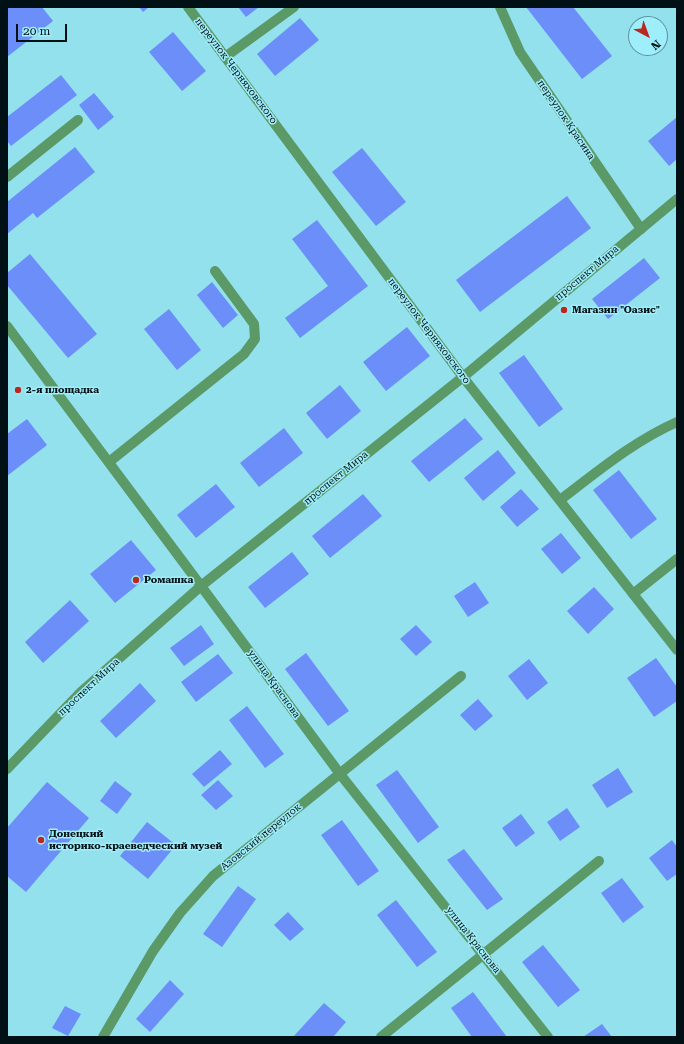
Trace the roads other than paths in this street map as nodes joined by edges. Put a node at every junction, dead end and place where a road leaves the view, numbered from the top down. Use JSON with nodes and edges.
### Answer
{"nodes":[{"id":1,"x":188,"y":7,"type":"edge"},
{"id":2,"x":294,"y":7,"type":"edge"},
{"id":3,"x":500,"y":7,"type":"edge"},
{"id":4,"x":226,"y":57,"type":"junction"},
{"id":5,"x":78,"y":120,"type":"dead end"},
{"id":6,"x":7,"y":177,"type":"edge"},
{"id":7,"x":677,"y":199,"type":"edge"},
{"id":8,"x":641,"y":228,"type":"junction"},
{"id":9,"x":215,"y":271,"type":"dead end"},
{"id":10,"x":7,"y":326,"type":"edge"},
{"id":11,"x":463,"y":377,"type":"junction"},
{"id":12,"x":677,"y":422,"type":"edge"},
{"id":13,"x":109,"y":462,"type":"junction"},
{"id":14,"x":560,"y":500,"type":"junction"},
{"id":15,"x":677,"y":560,"type":"edge"},
{"id":16,"x":201,"y":586,"type":"junction"},
{"id":17,"x":633,"y":594,"type":"junction"},
{"id":18,"x":677,"y":650,"type":"edge"},
{"id":19,"x":461,"y":676,"type":"dead end"},
{"id":20,"x":7,"y":769,"type":"edge"},
{"id":21,"x":340,"y":774,"type":"junction"},
{"id":22,"x":599,"y":862,"type":"dead end"},
{"id":23,"x":483,"y":953,"type":"junction"},
{"id":24,"x":104,"y":1037,"type":"edge"},
{"id":25,"x":381,"y":1037,"type":"edge"},
{"id":26,"x":548,"y":1037,"type":"edge"}],
"edges":[{"from":1,"to":4,"type":"street","name":"переулок Черняховского"},
{"from":2,"to":4,"type":"street"},
{"from":3,"to":8,"type":"street","name":"переулок Красина"},
{"from":4,"to":11,"type":"street","name":"переулок Черняховского"},
{"from":5,"to":6,"type":"street"},
{"from":7,"to":8,"type":"street","name":"проспект Мира"},
{"from":8,"to":11,"type":"street","name":"проспект Мира"},
{"from":9,"to":13,"type":"street"},
{"from":10,"to":13,"type":"street","name":"улица Краснова"},
{"from":11,"to":14,"type":"street","name":"переулок Черняховского"},
{"from":11,"to":16,"type":"street","name":"проспект Мира"},
{"from":12,"to":14,"type":"street"},
{"from":13,"to":16,"type":"street","name":"улица Краснова"},
{"from":14,"to":17,"type":"street","name":"переулок Черняховского"},
{"from":15,"to":17,"type":"street"},
{"from":16,"to":20,"type":"street","name":"проспект Мира"},
{"from":16,"to":21,"type":"street","name":"улица Краснова"},
{"from":17,"to":18,"type":"street","name":"переулок Черняховского"},
{"from":19,"to":21,"type":"street","name":"Азовский переулок"},
{"from":21,"to":23,"type":"street","name":"улица Краснова"},
{"from":21,"to":24,"type":"street","name":"Азовский переулок"},
{"from":22,"to":23,"type":"street"},
{"from":23,"to":25,"type":"street"},
{"from":23,"to":26,"type":"street","name":"улица Краснова"}]}
